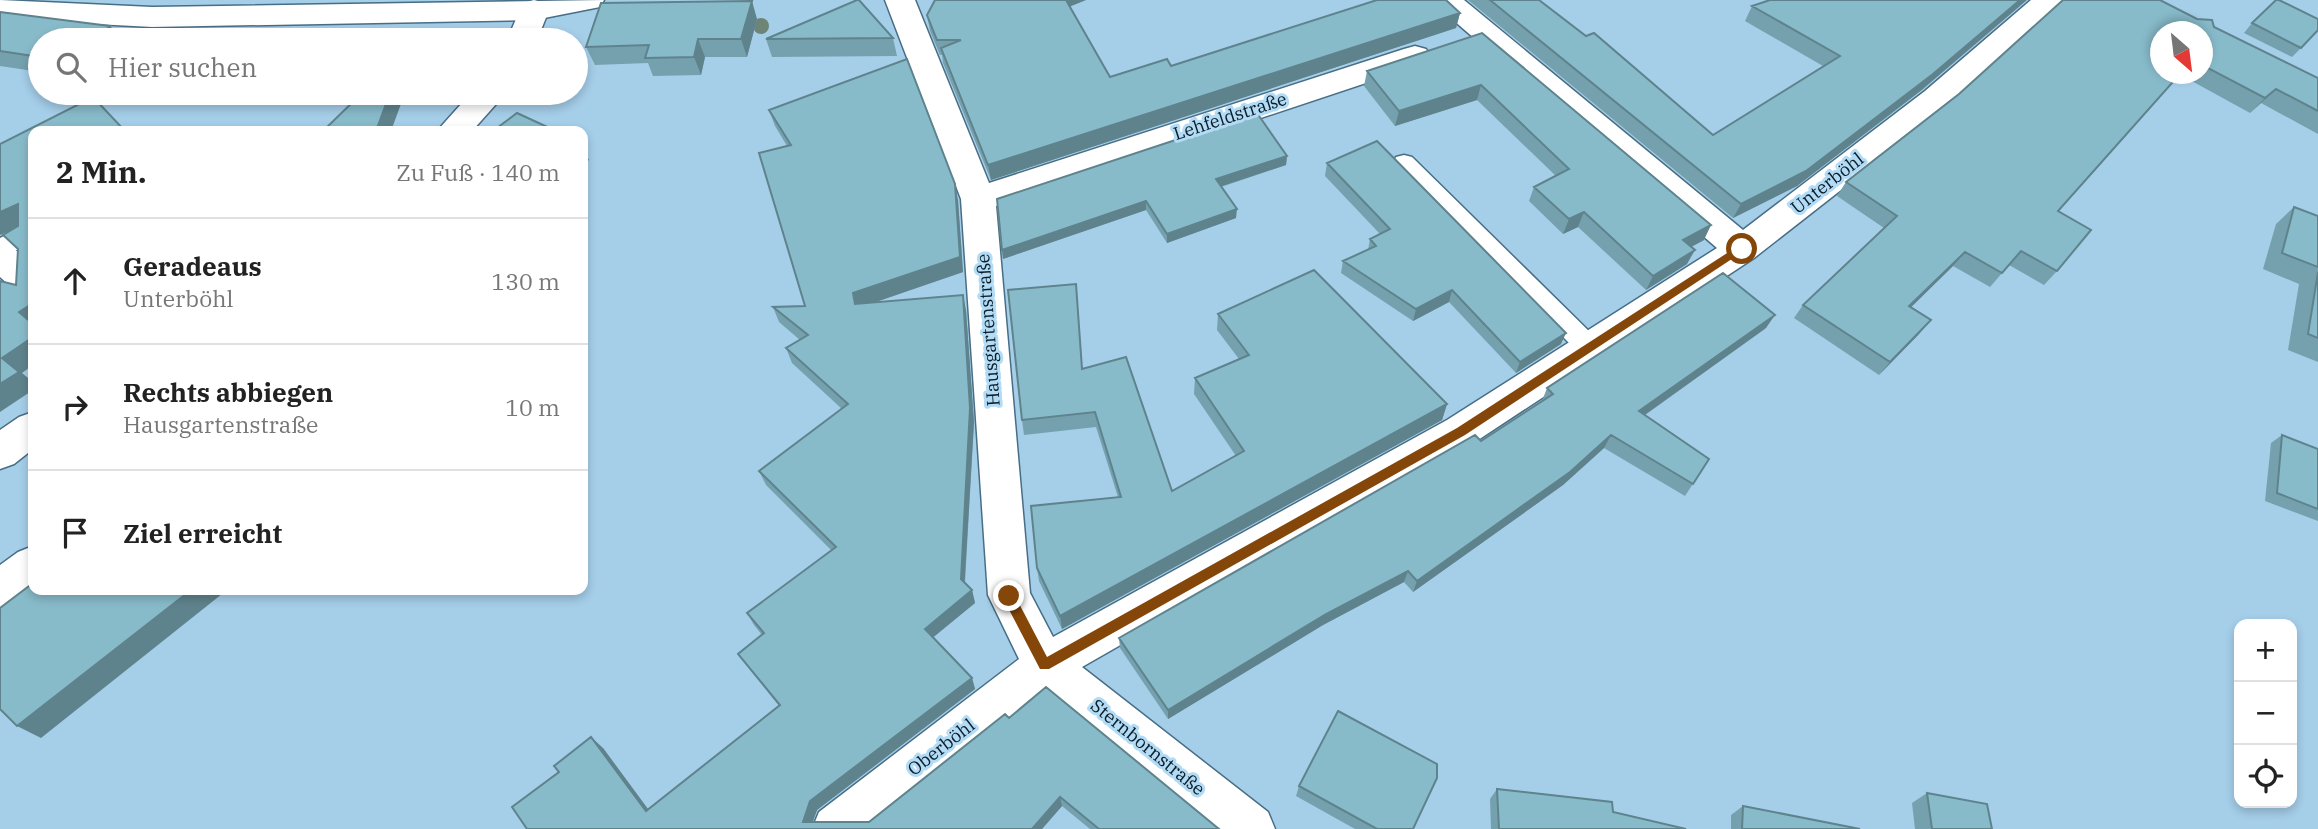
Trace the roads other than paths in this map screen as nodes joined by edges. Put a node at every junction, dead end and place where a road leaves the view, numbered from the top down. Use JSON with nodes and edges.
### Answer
{"nodes":[{"id":1,"x":589,"y":0,"type":"edge"},
{"id":2,"x":900,"y":0,"type":"edge"},
{"id":3,"x":1445,"y":0,"type":"edge"},
{"id":4,"x":2050,"y":0,"type":"edge"},
{"id":5,"x":0,"y":9,"type":"edge"},
{"id":6,"x":534,"y":9,"type":"junction"},
{"id":7,"x":527,"y":28,"type":"edge"},
{"id":8,"x":1461,"y":41,"type":"junction"},
{"id":9,"x":478,"y":105,"type":"edge"},
{"id":10,"x":458,"y":126,"type":"edge"},
{"id":11,"x":1404,"y":163,"type":"dead end"},
{"id":12,"x":978,"y":199,"type":"junction"},
{"id":13,"x":28,"y":234,"type":"edge"},
{"id":14,"x":0,"y":249,"type":"edge"},
{"id":15,"x":1742,"y":249,"type":"junction"},
{"id":16,"x":0,"y":256,"type":"edge"},
{"id":17,"x":28,"y":281,"type":"edge"},
{"id":18,"x":1590,"y":348,"type":"junction"},
{"id":19,"x":28,"y":432,"type":"edge"},
{"id":20,"x":0,"y":452,"type":"edge"},
{"id":21,"x":28,"y":569,"type":"edge"},
{"id":22,"x":0,"y":590,"type":"edge"},
{"id":23,"x":1045,"y":665,"type":"junction"},
{"id":24,"x":836,"y":829,"type":"edge"},
{"id":25,"x":1251,"y":829,"type":"edge"}],
"edges":[{"from":1,"to":6,"type":"street"},
{"from":2,"to":12,"type":"street","name":"Hausgartenstraße"},
{"from":3,"to":8,"type":"street"},
{"from":4,"to":15,"type":"street","name":"Unterböhl"},
{"from":5,"to":6,"type":"street"},
{"from":6,"to":7,"type":"street"},
{"from":8,"to":12,"type":"street","name":"Lehfeldstraße"},
{"from":8,"to":15,"type":"street"},
{"from":9,"to":10,"type":"street"},
{"from":11,"to":18,"type":"lane"},
{"from":12,"to":23,"type":"street","name":"Hausgartenstraße"},
{"from":13,"to":14,"type":"lane"},
{"from":15,"to":18,"type":"street","name":"Unterböhl"},
{"from":16,"to":17,"type":"street"},
{"from":18,"to":23,"type":"street","name":"Unterböhl"},
{"from":19,"to":20,"type":"street"},
{"from":21,"to":22,"type":"street"},
{"from":23,"to":24,"type":"street","name":"Oberböhl"},
{"from":23,"to":25,"type":"street","name":"Sternbornstraße"}]}
